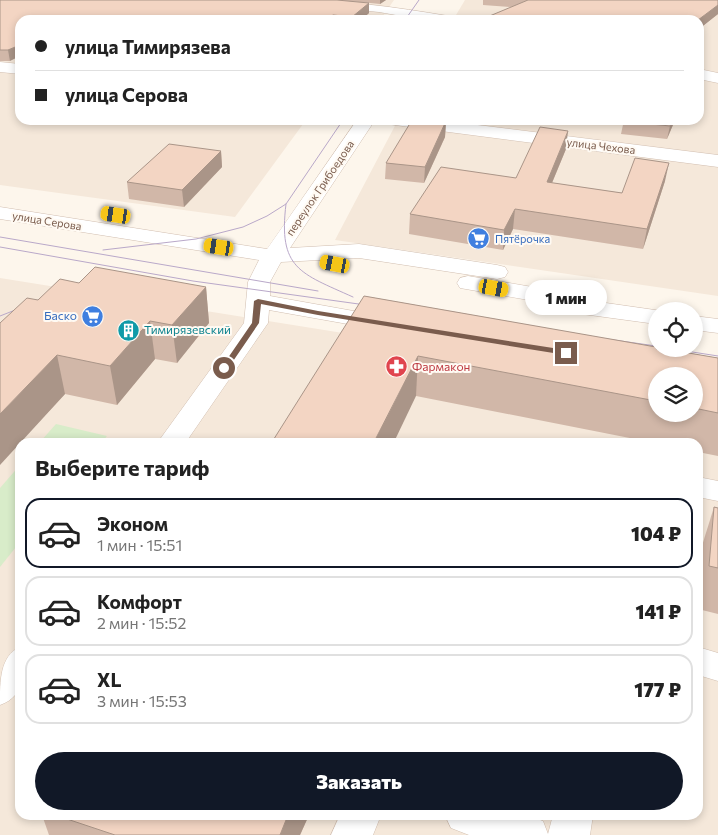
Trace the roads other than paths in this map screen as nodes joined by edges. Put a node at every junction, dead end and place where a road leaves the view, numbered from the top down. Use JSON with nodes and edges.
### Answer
{"nodes":[{"id":1,"x":297,"y":0,"type":"edge"},
{"id":2,"x":432,"y":15,"type":"edge"},
{"id":3,"x":0,"y":67,"type":"edge"},
{"id":4,"x":15,"y":68,"type":"edge"},
{"id":5,"x":704,"y":75,"type":"edge"},
{"id":6,"x":718,"y":78,"type":"edge"},
{"id":7,"x":363,"y":125,"type":"edge"},
{"id":8,"x":434,"y":125,"type":"edge"},
{"id":9,"x":718,"y":161,"type":"edge"},
{"id":10,"x":9,"y":215,"type":"edge"},
{"id":11,"x":281,"y":255,"type":"junction"},
{"id":12,"x":497,"y":272,"type":"dead end"},
{"id":13,"x":258,"y":301,"type":"junction"},
{"id":14,"x":648,"y":316,"type":"edge"},
{"id":15,"x":703,"y":324,"type":"edge"},
{"id":16,"x":718,"y":326,"type":"edge"},
{"id":17,"x":406,"y":327,"type":"edge"},
{"id":18,"x":175,"y":438,"type":"edge"},
{"id":19,"x":703,"y":488,"type":"edge"},
{"id":20,"x":718,"y":491,"type":"edge"},
{"id":21,"x":703,"y":663,"type":"edge"},
{"id":22,"x":718,"y":667,"type":"edge"},
{"id":23,"x":15,"y":668,"type":"edge"},
{"id":24,"x":0,"y":690,"type":"edge"},
{"id":25,"x":359,"y":820,"type":"edge"},
{"id":26,"x":481,"y":820,"type":"edge"},
{"id":27,"x":572,"y":820,"type":"edge"},
{"id":28,"x":352,"y":835,"type":"edge"},
{"id":29,"x":528,"y":835,"type":"edge"},
{"id":30,"x":569,"y":835,"type":"edge"}],
"edges":[{"from":1,"to":2,"type":"street"},
{"from":3,"to":4,"type":"street"},
{"from":5,"to":6,"type":"street"},
{"from":7,"to":11,"type":"street","name":"переулок Грибоедова"},
{"from":8,"to":9,"type":"street","name":"улица Чехова"},
{"from":10,"to":11,"type":"street","name":"улица Серова"},
{"from":11,"to":12,"type":"street"},
{"from":11,"to":13,"type":"street","name":"переулок Грибоедова"},
{"from":11,"to":14,"type":"street"},
{"from":13,"to":17,"type":"street"},
{"from":13,"to":18,"type":"street","name":"переулок Грибоедова"},
{"from":15,"to":16,"type":"street"},
{"from":19,"to":20,"type":"street"},
{"from":21,"to":22,"type":"street"},
{"from":23,"to":24,"type":"street"},
{"from":25,"to":28,"type":"street"},
{"from":26,"to":29,"type":"street"},
{"from":27,"to":30,"type":"street"}]}
